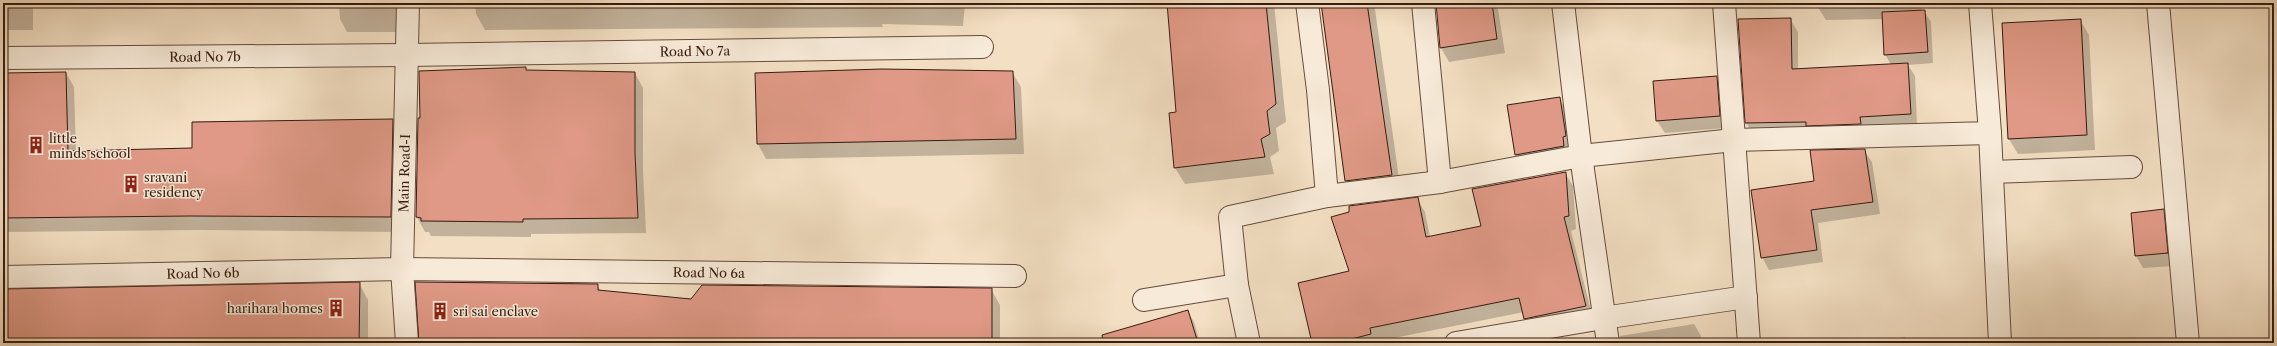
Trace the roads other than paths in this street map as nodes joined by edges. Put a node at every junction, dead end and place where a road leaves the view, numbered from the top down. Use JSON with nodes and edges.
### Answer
{"nodes":[{"id":1,"x":408,"y":3,"type":"edge"},
{"id":2,"x":1307,"y":3,"type":"edge"},
{"id":3,"x":1423,"y":3,"type":"edge"},
{"id":4,"x":1563,"y":3,"type":"edge"},
{"id":5,"x":1724,"y":3,"type":"edge"},
{"id":6,"x":1980,"y":3,"type":"edge"},
{"id":7,"x":2158,"y":3,"type":"edge"},
{"id":8,"x":982,"y":47,"type":"dead end"},
{"id":9,"x":407,"y":55,"type":"junction"},
{"id":10,"x":3,"y":58,"type":"edge"},
{"id":11,"x":1990,"y":133,"type":"junction"},
{"id":12,"x":1734,"y":140,"type":"junction"},
{"id":13,"x":1581,"y":156,"type":"junction"},
{"id":14,"x":2131,"y":167,"type":"dead end"},
{"id":15,"x":1992,"y":172,"type":"junction"},
{"id":16,"x":1440,"y":182,"type":"junction"},
{"id":17,"x":1327,"y":196,"type":"junction"},
{"id":18,"x":402,"y":268,"type":"junction"},
{"id":19,"x":1015,"y":276,"type":"dead end"},
{"id":20,"x":3,"y":277,"type":"edge"},
{"id":21,"x":1237,"y":285,"type":"junction"},
{"id":22,"x":1746,"y":297,"type":"junction"},
{"id":23,"x":1144,"y":300,"type":"dead end"},
{"id":24,"x":1603,"y":318,"type":"junction"},
{"id":25,"x":407,"y":343,"type":"edge"},
{"id":26,"x":1249,"y":343,"type":"edge"},
{"id":27,"x":1456,"y":343,"type":"edge"},
{"id":28,"x":1608,"y":343,"type":"edge"},
{"id":29,"x":1749,"y":343,"type":"edge"},
{"id":30,"x":2000,"y":343,"type":"edge"},
{"id":31,"x":2188,"y":343,"type":"edge"}],
"edges":[{"from":1,"to":9,"type":"street","name":"Main Road-I"},
{"from":2,"to":17,"type":"street"},
{"from":3,"to":16,"type":"street"},
{"from":4,"to":13,"type":"street"},
{"from":5,"to":12,"type":"street"},
{"from":6,"to":11,"type":"street"},
{"from":7,"to":31,"type":"street"},
{"from":8,"to":9,"type":"street","name":"Road No 7a"},
{"from":9,"to":10,"type":"street","name":"Road No 7b"},
{"from":9,"to":18,"type":"street","name":"Main Road-I"},
{"from":11,"to":12,"type":"street"},
{"from":11,"to":15,"type":"street"},
{"from":12,"to":13,"type":"street"},
{"from":12,"to":22,"type":"street"},
{"from":13,"to":16,"type":"street"},
{"from":13,"to":24,"type":"street"},
{"from":14,"to":15,"type":"street"},
{"from":15,"to":30,"type":"street"},
{"from":16,"to":17,"type":"street"},
{"from":17,"to":21,"type":"street"},
{"from":18,"to":19,"type":"street","name":"Road No 6a"},
{"from":18,"to":20,"type":"street","name":"Road No 6b"},
{"from":18,"to":25,"type":"street","name":"Main Road-I"},
{"from":21,"to":23,"type":"street"},
{"from":21,"to":26,"type":"street"},
{"from":22,"to":24,"type":"street"},
{"from":22,"to":29,"type":"street"},
{"from":24,"to":27,"type":"street"},
{"from":24,"to":28,"type":"street"}]}
